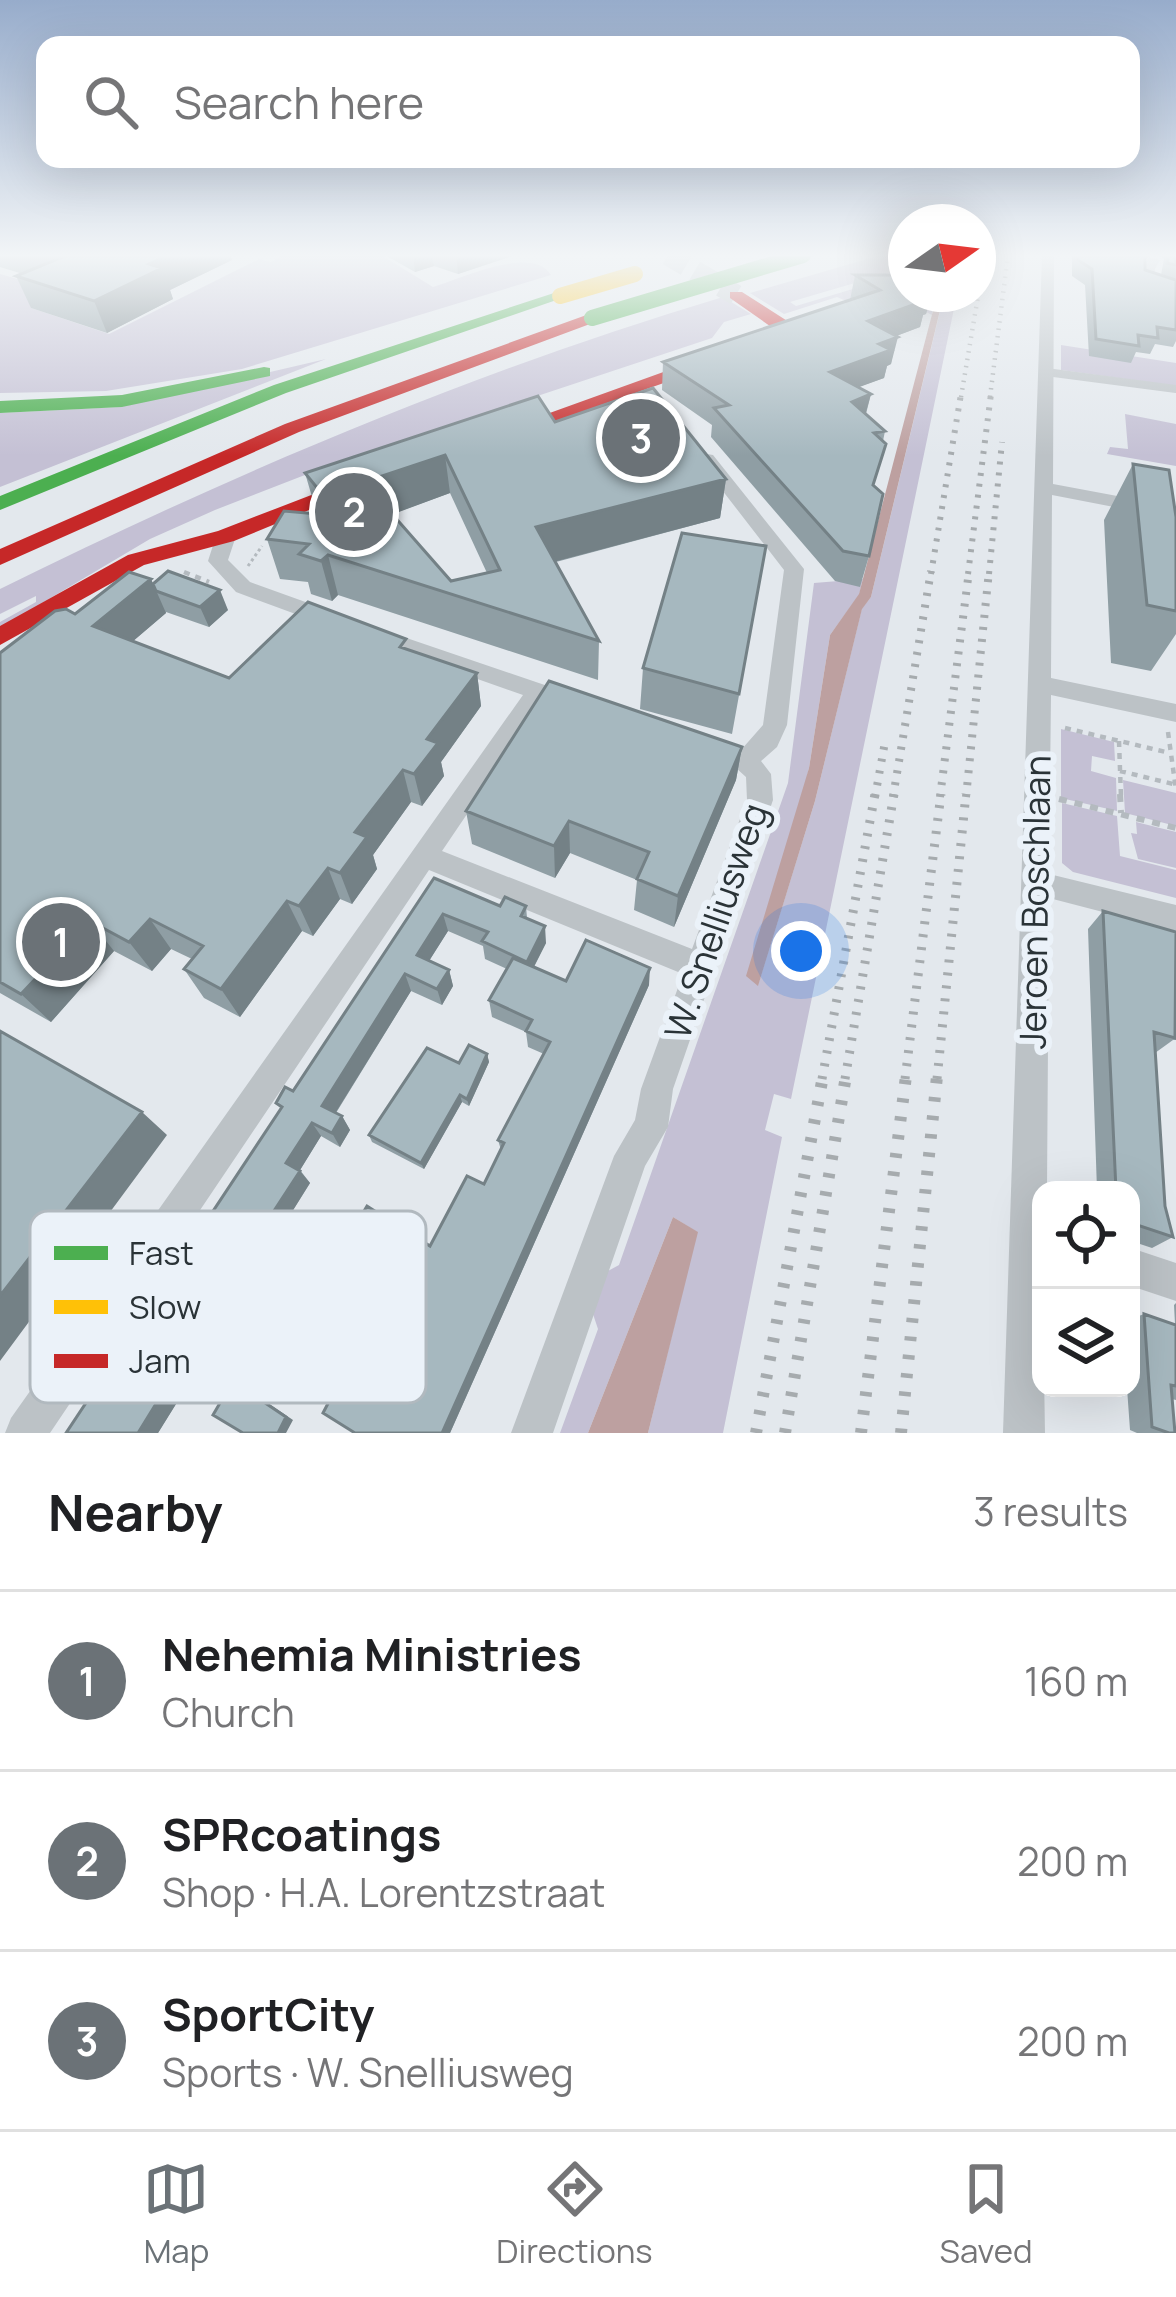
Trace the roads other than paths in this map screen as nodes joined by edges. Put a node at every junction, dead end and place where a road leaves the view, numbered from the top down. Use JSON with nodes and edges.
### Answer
{"nodes":[{"id":1,"x":473,"y":322,"type":"edge"},
{"id":2,"x":474,"y":322,"type":"edge"},
{"id":3,"x":581,"y":322,"type":"edge"},
{"id":4,"x":786,"y":322,"type":"edge"},
{"id":5,"x":1047,"y":322,"type":"edge"},
{"id":6,"x":1046,"y":372,"type":"junction"},
{"id":7,"x":1176,"y":389,"type":"edge"},
{"id":8,"x":0,"y":407,"type":"edge"},
{"id":9,"x":690,"y":439,"type":"edge"},
{"id":10,"x":473,"y":444,"type":"edge"},
{"id":11,"x":390,"y":473,"type":"edge"},
{"id":12,"x":1044,"y":488,"type":"junction"},
{"id":13,"x":304,"y":502,"type":"junction"},
{"id":14,"x":0,"y":504,"type":"edge"},
{"id":15,"x":1175,"y":518,"type":"edge"},
{"id":16,"x":222,"y":548,"type":"junction"},
{"id":17,"x":163,"y":550,"type":"junction"},
{"id":18,"x":0,"y":558,"type":"edge"},
{"id":19,"x":0,"y":637,"type":"edge"},
{"id":20,"x":1040,"y":684,"type":"junction"},
{"id":21,"x":537,"y":692,"type":"junction"},
{"id":22,"x":1171,"y":711,"type":"edge"},
{"id":23,"x":604,"y":713,"type":"edge"},
{"id":24,"x":685,"y":740,"type":"edge"},
{"id":25,"x":746,"y":761,"type":"junction"},
{"id":26,"x":424,"y":856,"type":"junction"},
{"id":27,"x":1034,"y":882,"type":"junction"},
{"id":28,"x":1176,"y":918,"type":"edge"},
{"id":29,"x":699,"y":966,"type":"junction"},
{"id":30,"x":1035,"y":1181,"type":"edge"},
{"id":31,"x":179,"y":1211,"type":"edge"},
{"id":32,"x":1140,"y":1270,"type":"edge"},
{"id":33,"x":1176,"y":1282,"type":"edge"},
{"id":34,"x":1034,"y":1289,"type":"edge"},
{"id":35,"x":47,"y":1403,"type":"edge"},
{"id":36,"x":1033,"y":1430,"type":"edge"},
{"id":37,"x":26,"y":1433,"type":"edge"},
{"id":38,"x":532,"y":1433,"type":"edge"}],
"edges":[{"from":1,"to":8,"type":"main road"},
{"from":2,"to":14,"type":"main road"},
{"from":3,"to":18,"type":"main road","bridge":true},
{"from":4,"to":10,"type":"main road"},
{"from":5,"to":6,"type":"street","name":"Jeroen Boschlaan"},
{"from":6,"to":7,"type":"lane"},
{"from":6,"to":12,"type":"street","name":"Jeroen Boschlaan"},
{"from":9,"to":25,"type":"street","name":"W. Snelliusweg"},
{"from":11,"to":13,"type":"main road"},
{"from":12,"to":15,"type":"street"},
{"from":12,"to":20,"type":"street","name":"Jeroen Boschlaan"},
{"from":13,"to":16,"type":"main road"},
{"from":13,"to":17,"type":"main road"},
{"from":16,"to":17,"type":"main road"},
{"from":16,"to":21,"type":"street"},
{"from":17,"to":19,"type":"main road"},
{"from":20,"to":22,"type":"street"},
{"from":20,"to":27,"type":"street","name":"Jeroen Boschlaan"},
{"from":21,"to":23,"type":"street"},
{"from":21,"to":26,"type":"street"},
{"from":24,"to":25,"type":"street"},
{"from":25,"to":29,"type":"street","name":"W. Snelliusweg"},
{"from":26,"to":29,"type":"street"},
{"from":26,"to":31,"type":"street"},
{"from":27,"to":28,"type":"street"},
{"from":27,"to":30,"type":"street","name":"Jeroen Boschlaan"},
{"from":29,"to":38,"type":"street","name":"W. Snelliusweg"},
{"from":32,"to":33,"type":"street"},
{"from":34,"to":36,"type":"street","name":"Jeroen Boschlaan"},
{"from":35,"to":37,"type":"street"}]}
